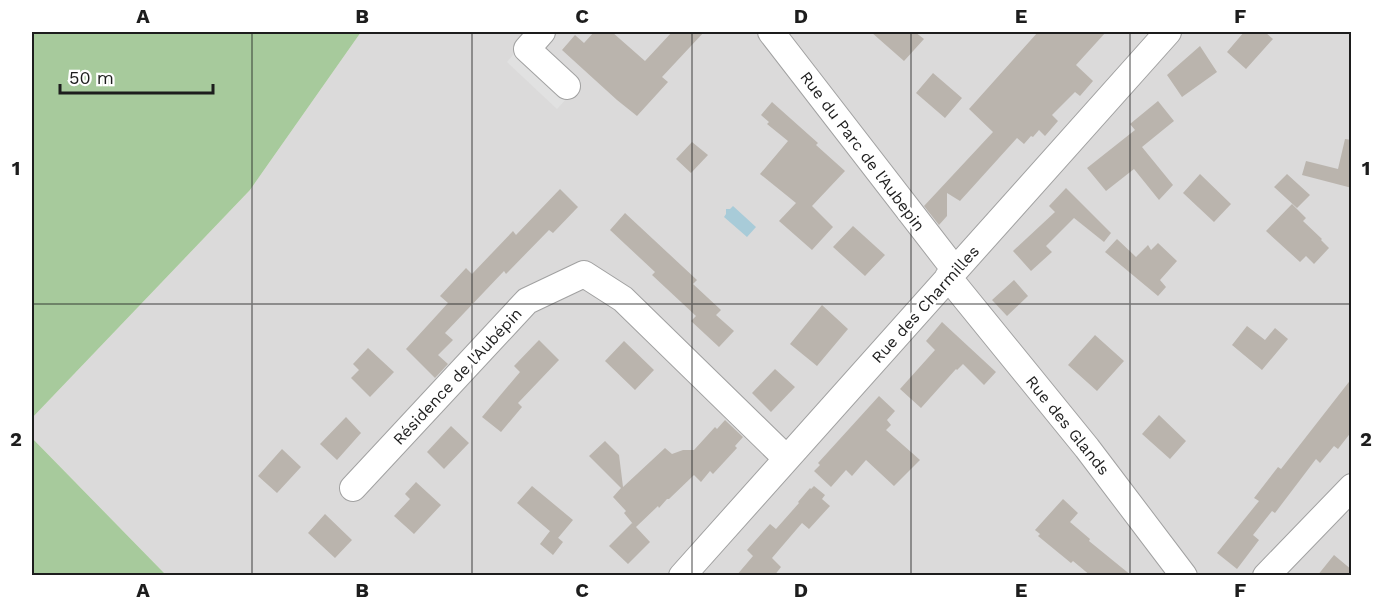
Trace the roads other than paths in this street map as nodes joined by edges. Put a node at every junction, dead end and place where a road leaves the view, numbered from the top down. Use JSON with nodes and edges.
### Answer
{"nodes":[{"id":1,"x":542,"y":32,"type":"edge"},
{"id":2,"x":771,"y":32,"type":"edge"},
{"id":3,"x":1167,"y":32,"type":"edge"},
{"id":4,"x":567,"y":86,"type":"dead end"},
{"id":5,"x":952,"y":273,"type":"junction"},
{"id":6,"x":786,"y":458,"type":"junction"},
{"id":7,"x":1352,"y":487,"type":"edge"},
{"id":8,"x":353,"y":488,"type":"dead end"},
{"id":9,"x":682,"y":576,"type":"edge"},
{"id":10,"x":1184,"y":576,"type":"edge"},
{"id":11,"x":1266,"y":576,"type":"edge"}],
"edges":[{"from":1,"to":4,"type":"street"},
{"from":2,"to":5,"type":"street","name":"Rue du Parc de l'Aubepin"},
{"from":3,"to":5,"type":"street","name":"Rue des Charmilles"},
{"from":5,"to":6,"type":"street","name":"Rue des Charmilles"},
{"from":5,"to":10,"type":"street","name":"Rue des Glands"},
{"from":6,"to":8,"type":"street","name":"Résidence de l'Aubépin"},
{"from":6,"to":9,"type":"street","name":"Rue des Charmilles"},
{"from":7,"to":11,"type":"street"}]}
